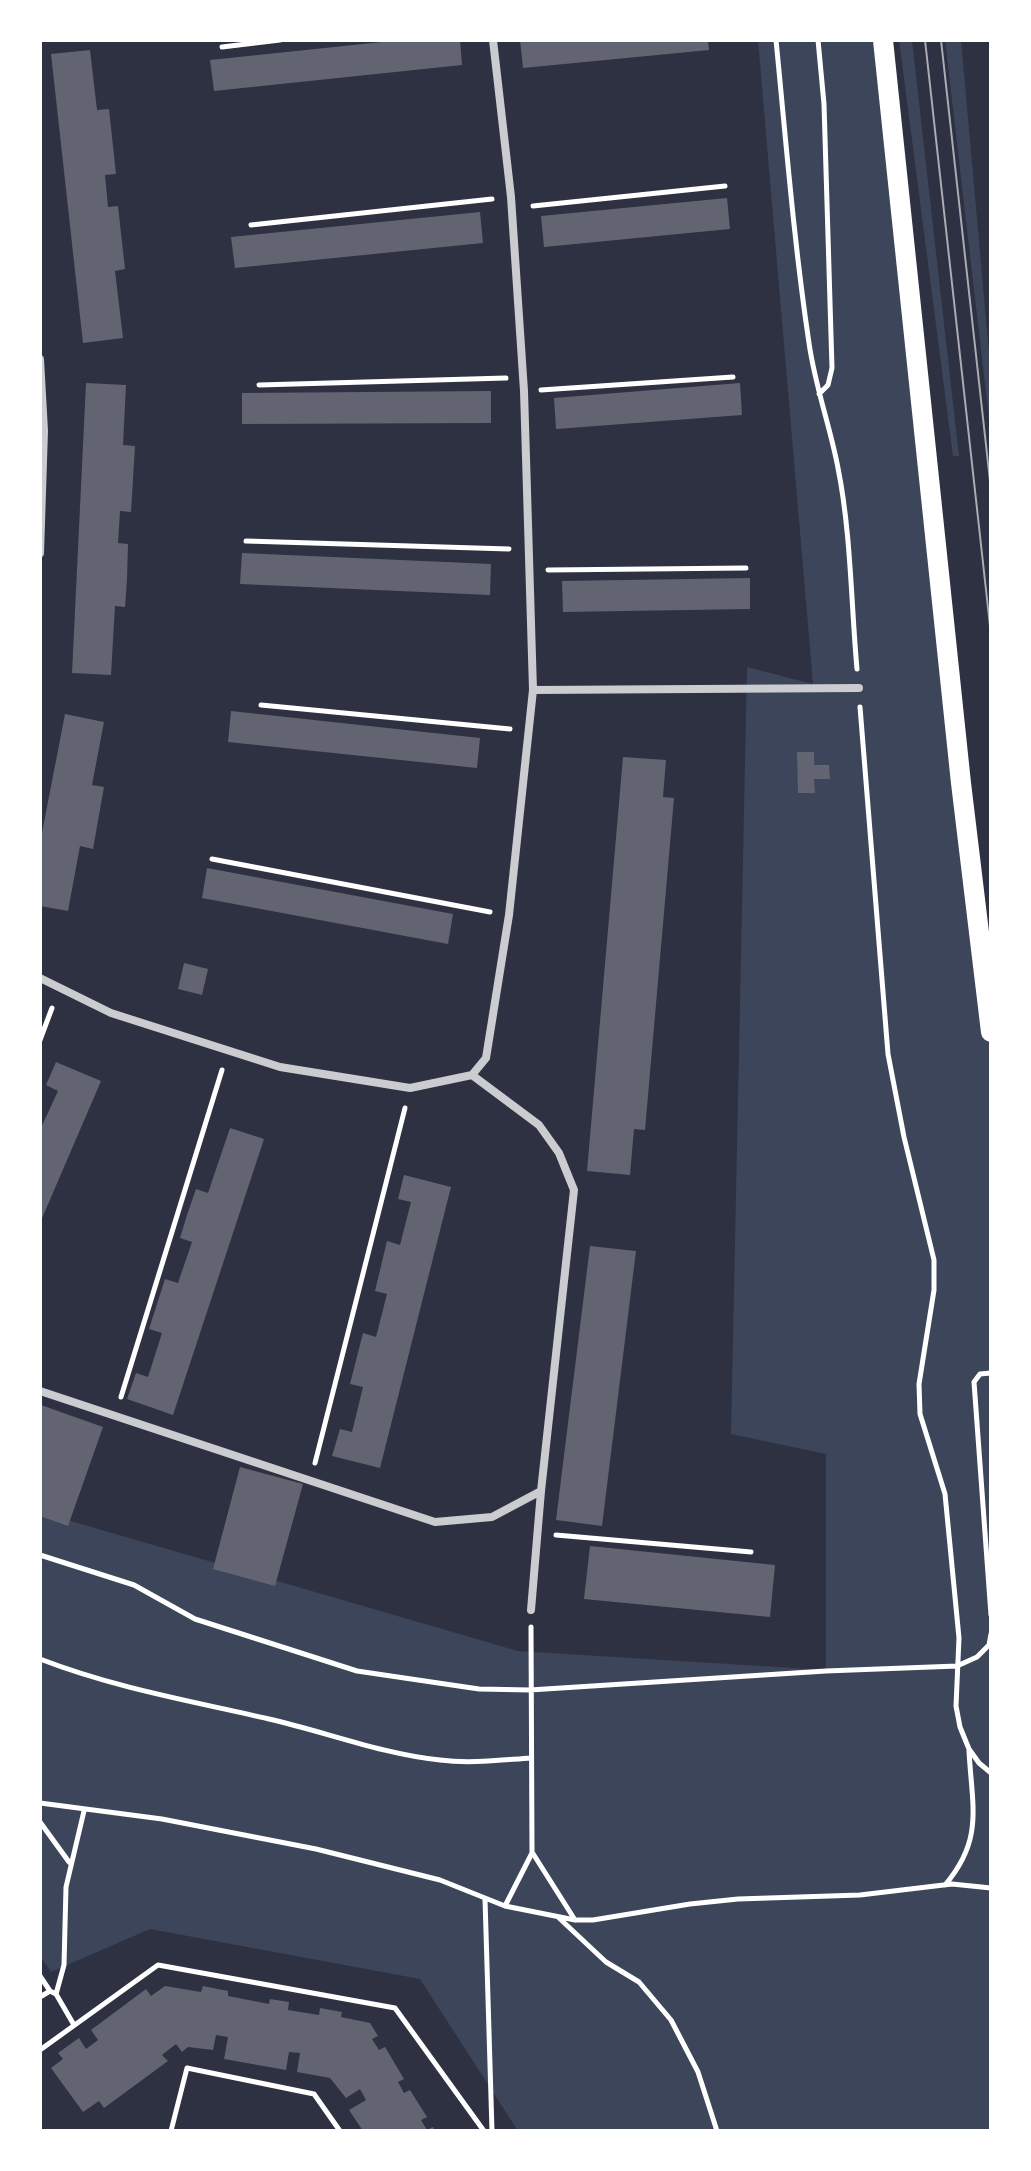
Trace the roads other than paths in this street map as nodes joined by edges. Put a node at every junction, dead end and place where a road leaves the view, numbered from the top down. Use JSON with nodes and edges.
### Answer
{"nodes":[{"id":1,"x":493,"y":40,"type":"edge"},
{"id":2,"x":883,"y":40,"type":"edge"},
{"id":3,"x":40,"y":359,"type":"edge"},
{"id":4,"x":40,"y":553,"type":"edge"},
{"id":5,"x":859,"y":688,"type":"road end"},
{"id":6,"x":533,"y":690,"type":"junction"},
{"id":7,"x":40,"y":978,"type":"edge"},
{"id":8,"x":991,"y":1032,"type":"edge"},
{"id":9,"x":472,"y":1075,"type":"junction"},
{"id":10,"x":40,"y":1391,"type":"edge"},
{"id":11,"x":541,"y":1491,"type":"junction"},
{"id":12,"x":531,"y":1610,"type":"road end"}],
"edges":[{"from":1,"to":6,"type":"street"},
{"from":2,"to":8,"type":"main road"},
{"from":3,"to":4,"type":"street"},
{"from":5,"to":6,"type":"street"},
{"from":6,"to":9,"type":"street"},
{"from":7,"to":9,"type":"street"},
{"from":9,"to":11,"type":"street"},
{"from":10,"to":11,"type":"street"},
{"from":11,"to":12,"type":"street"}]}
